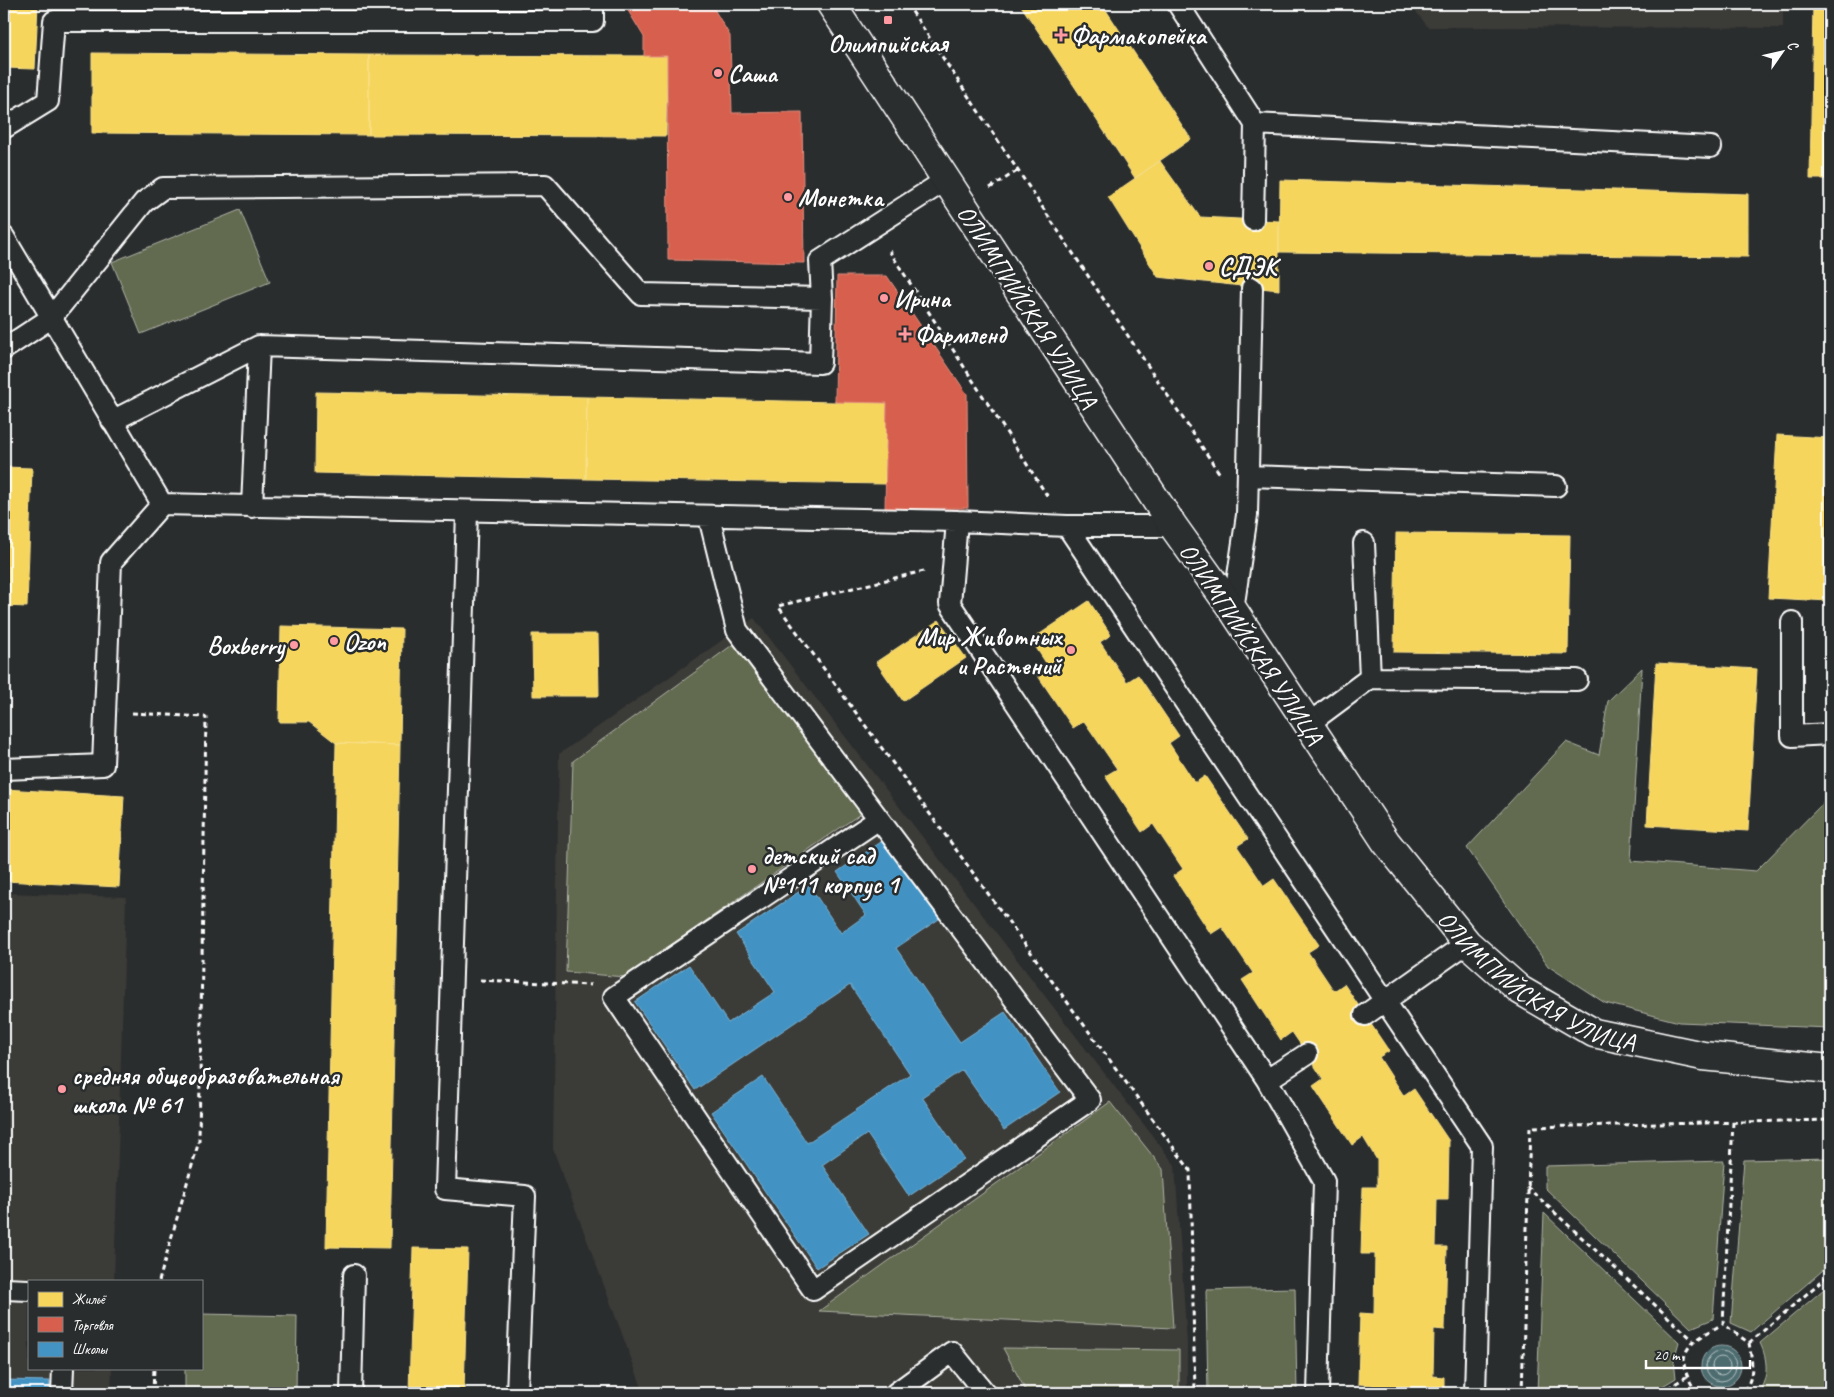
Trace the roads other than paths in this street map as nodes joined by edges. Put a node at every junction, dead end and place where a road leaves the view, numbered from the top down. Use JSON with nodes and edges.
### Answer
{"nodes":[{"id":1,"x":593,"y":4,"type":"edge"},
{"id":2,"x":831,"y":4,"type":"edge"},
{"id":3,"x":1178,"y":4,"type":"edge"},
{"id":4,"x":1255,"y":124,"type":"junction"},
{"id":5,"x":4,"y":128,"type":"edge"},
{"id":6,"x":1711,"y":147,"type":"dead end"},
{"id":7,"x":946,"y":180,"type":"junction"},
{"id":8,"x":1253,"y":220,"type":"dead end"},
{"id":9,"x":4,"y":237,"type":"edge"},
{"id":10,"x":1252,"y":288,"type":"dead end"},
{"id":11,"x":822,"y":298,"type":"junction"},
{"id":12,"x":51,"y":318,"type":"junction"},
{"id":13,"x":259,"y":346,"type":"junction"},
{"id":14,"x":4,"y":349,"type":"edge"},
{"id":15,"x":112,"y":420,"type":"junction"},
{"id":16,"x":1249,"y":476,"type":"junction"},
{"id":17,"x":1556,"y":486,"type":"dead end"},
{"id":18,"x":162,"y":504,"type":"junction"},
{"id":19,"x":252,"y":506,"type":"junction"},
{"id":20,"x":467,"y":512,"type":"junction"},
{"id":21,"x":709,"y":516,"type":"junction"},
{"id":22,"x":957,"y":521,"type":"junction"},
{"id":23,"x":1067,"y":526,"type":"junction"},
{"id":24,"x":1173,"y":526,"type":"junction"},
{"id":25,"x":1364,"y":543,"type":"dead end"},
{"id":26,"x":1233,"y":610,"type":"junction"},
{"id":27,"x":1792,"y":622,"type":"dead end"},
{"id":28,"x":1370,"y":678,"type":"junction"},
{"id":29,"x":1577,"y":680,"type":"dead end"},
{"id":30,"x":1308,"y":724,"type":"junction"},
{"id":31,"x":1830,"y":734,"type":"edge"},
{"id":32,"x":4,"y":769,"type":"edge"},
{"id":33,"x":879,"y":819,"type":"junction"},
{"id":34,"x":1467,"y":943,"type":"junction"},
{"id":35,"x":1384,"y":1002,"type":"junction"},
{"id":36,"x":1365,"y":1015,"type":"dead end"},
{"id":37,"x":1307,"y":1054,"type":"dead end"},
{"id":38,"x":1830,"y":1069,"type":"edge"},
{"id":39,"x":1267,"y":1080,"type":"junction"},
{"id":40,"x":354,"y":1275,"type":"dead end"},
{"id":41,"x":4,"y":1290,"type":"edge"},
{"id":42,"x":28,"y":1290,"type":"edge"},
{"id":43,"x":63,"y":1370,"type":"edge"},
{"id":44,"x":62,"y":1393,"type":"edge"},
{"id":45,"x":351,"y":1393,"type":"edge"},
{"id":46,"x":518,"y":1393,"type":"edge"},
{"id":47,"x":896,"y":1393,"type":"edge"},
{"id":48,"x":985,"y":1393,"type":"edge"},
{"id":49,"x":1318,"y":1393,"type":"edge"},
{"id":50,"x":1476,"y":1393,"type":"edge"}],
"edges":[{"from":1,"to":5,"type":"lane"},
{"from":2,"to":7,"type":"street","name":"ОЛИМПИЙСКАЯ УЛИЦА"},
{"from":3,"to":4,"type":"lane"},
{"from":4,"to":6,"type":"lane"},
{"from":4,"to":8,"type":"lane"},
{"from":7,"to":11,"type":"lane"},
{"from":7,"to":24,"type":"street","name":"ОЛИМПИЙСКАЯ УЛИЦА"},
{"from":9,"to":12,"type":"lane"},
{"from":10,"to":16,"type":"lane"},
{"from":11,"to":12,"type":"lane"},
{"from":11,"to":13,"type":"lane"},
{"from":12,"to":14,"type":"lane"},
{"from":12,"to":15,"type":"lane"},
{"from":13,"to":15,"type":"lane"},
{"from":13,"to":19,"type":"lane"},
{"from":15,"to":18,"type":"lane"},
{"from":16,"to":17,"type":"lane"},
{"from":16,"to":26,"type":"lane"},
{"from":18,"to":19,"type":"lane"},
{"from":18,"to":32,"type":"lane"},
{"from":19,"to":20,"type":"lane"},
{"from":20,"to":21,"type":"lane"},
{"from":20,"to":46,"type":"lane"},
{"from":21,"to":22,"type":"lane"},
{"from":21,"to":33,"type":"lane"},
{"from":22,"to":23,"type":"lane"},
{"from":22,"to":39,"type":"lane"},
{"from":23,"to":24,"type":"lane"},
{"from":23,"to":35,"type":"lane"},
{"from":24,"to":26,"type":"street","name":"ОЛИМПИЙСКАЯ УЛИЦА"},
{"from":25,"to":28,"type":"lane"},
{"from":26,"to":30,"type":"street","name":"ОЛИМПИЙСКАЯ УЛИЦА"},
{"from":27,"to":31,"type":"lane"},
{"from":28,"to":29,"type":"lane"},
{"from":28,"to":30,"type":"lane"},
{"from":30,"to":34,"type":"street","name":"ОЛИМПИЙСКАЯ УЛИЦА"},
{"from":33,"to":33,"type":"lane"},
{"from":34,"to":35,"type":"lane"},
{"from":34,"to":38,"type":"street","name":"ОЛИМПИЙСКАЯ УЛИЦА"},
{"from":35,"to":36,"type":"lane"},
{"from":35,"to":50,"type":"lane"},
{"from":37,"to":39,"type":"lane"},
{"from":39,"to":49,"type":"lane"},
{"from":40,"to":45,"type":"lane"},
{"from":41,"to":42,"type":"lane"},
{"from":43,"to":44,"type":"lane"},
{"from":47,"to":48,"type":"lane"}]}
